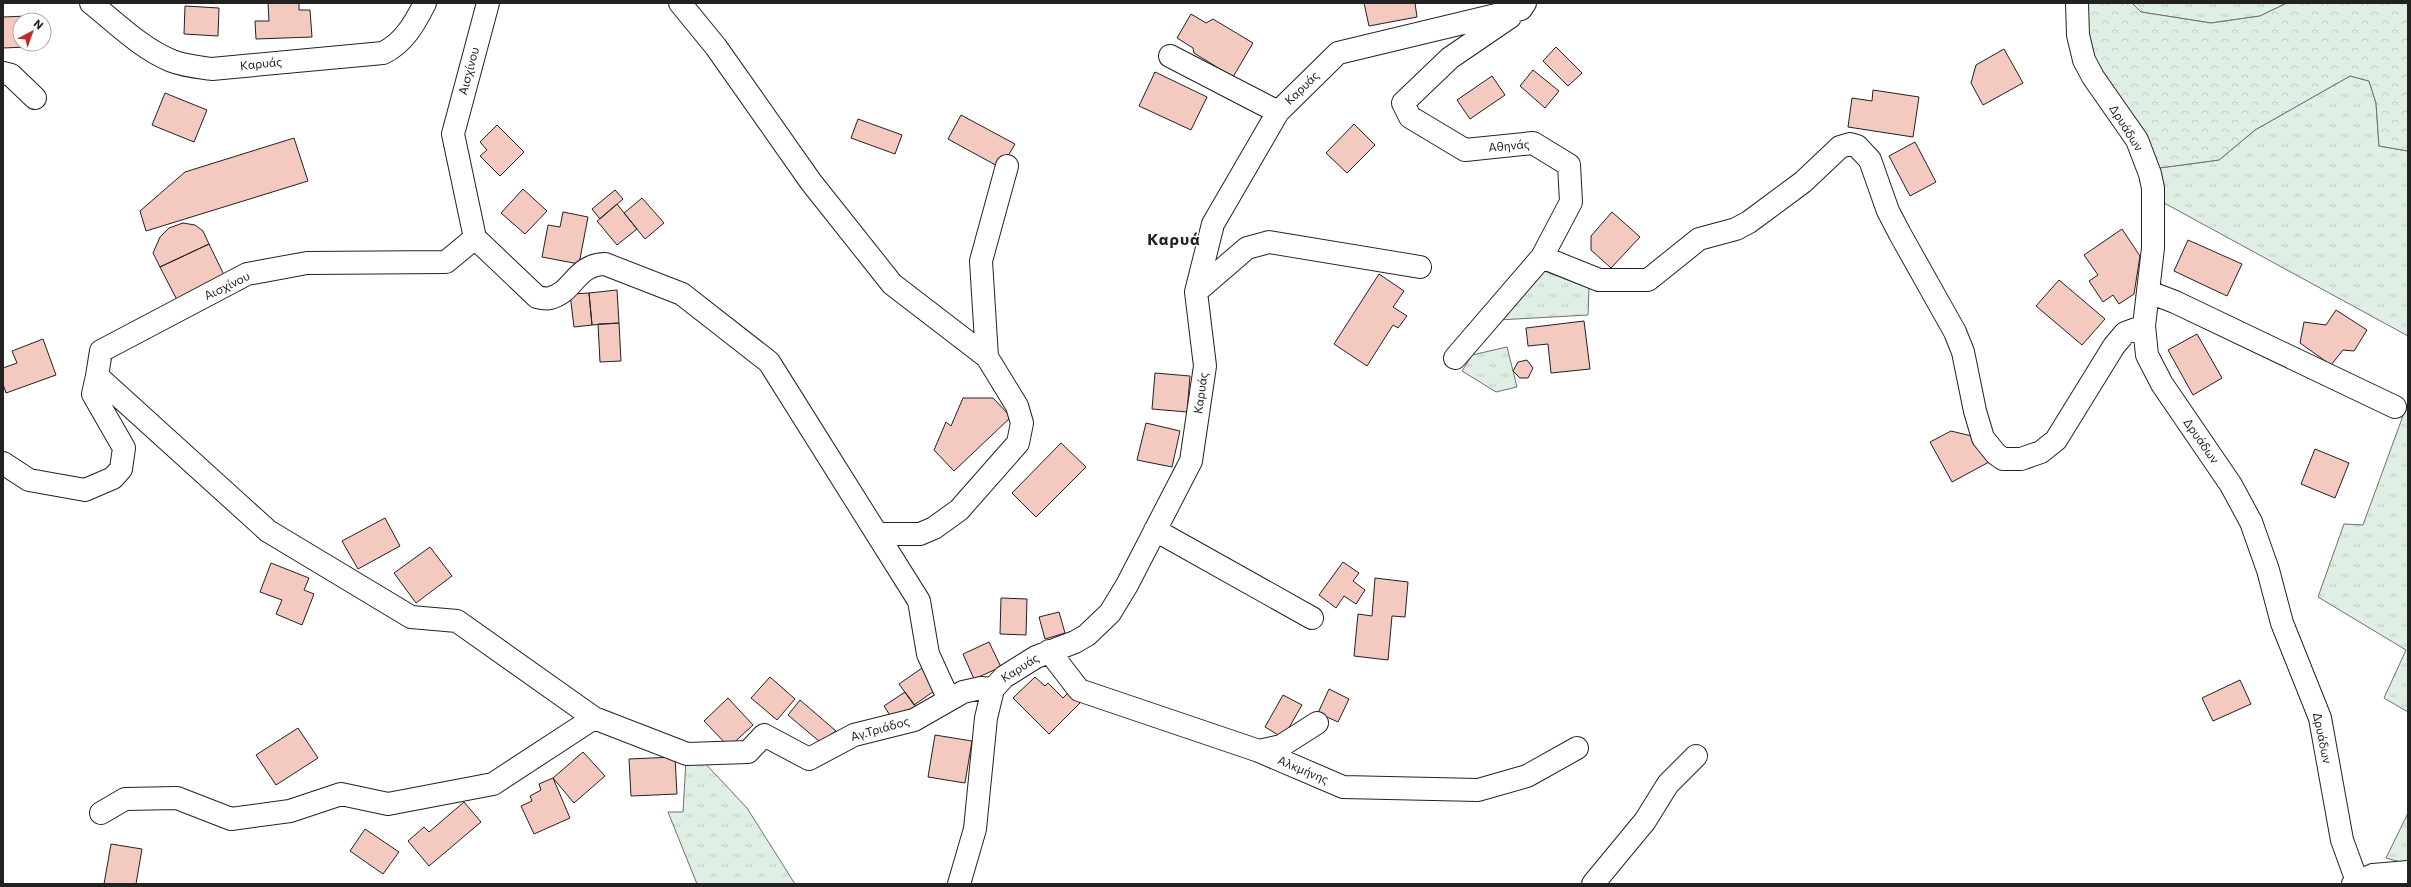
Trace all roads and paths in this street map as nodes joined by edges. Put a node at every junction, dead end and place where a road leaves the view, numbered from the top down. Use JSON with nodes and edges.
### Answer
{"nodes":[{"id":1,"x":91,"y":3,"type":"edge"},
{"id":2,"x":425,"y":3,"type":"edge"},
{"id":3,"x":488,"y":3,"type":"edge"},
{"id":4,"x":680,"y":3,"type":"edge"},
{"id":5,"x":2077,"y":3,"type":"edge"},
{"id":6,"x":1523,"y":6,"type":"edge"},
{"id":7,"x":1170,"y":56,"type":"dead end"},
{"id":8,"x":3,"y":73,"type":"edge"},
{"id":9,"x":35,"y":98,"type":"dead end"},
{"id":10,"x":1278,"y":112,"type":"junction"},
{"id":11,"x":1007,"y":166,"type":"dead end"},
{"id":12,"x":475,"y":238,"type":"junction"},
{"id":13,"x":1542,"y":257,"type":"junction"},
{"id":14,"x":1420,"y":267,"type":"dead end"},
{"id":15,"x":1196,"y":292,"type":"junction"},
{"id":16,"x":2149,"y":292,"type":"junction"},
{"id":17,"x":2144,"y":326,"type":"junction"},
{"id":18,"x":987,"y":357,"type":"junction"},
{"id":19,"x":1455,"y":358,"type":"dead end"},
{"id":20,"x":97,"y":376,"type":"junction"},
{"id":21,"x":2395,"y":407,"type":"dead end"},
{"id":22,"x":3,"y":463,"type":"edge"},
{"id":23,"x":1155,"y":530,"type":"junction"},
{"id":24,"x":877,"y":534,"type":"junction"},
{"id":25,"x":1312,"y":618,"type":"dead end"},
{"id":26,"x":1049,"y":651,"type":"junction"},
{"id":27,"x":993,"y":689,"type":"junction"},
{"id":28,"x":949,"y":700,"type":"junction"},
{"id":29,"x":594,"y":718,"type":"junction"},
{"id":30,"x":1317,"y":723,"type":"dead end"},
{"id":31,"x":1577,"y":748,"type":"dead end"},
{"id":32,"x":1259,"y":751,"type":"junction"},
{"id":33,"x":1696,"y":756,"type":"dead end"},
{"id":34,"x":101,"y":813,"type":"dead end"},
{"id":35,"x":2408,"y":872,"type":"edge"},
{"id":36,"x":2356,"y":883,"type":"edge"},
{"id":37,"x":960,"y":884,"type":"edge"},
{"id":38,"x":1593,"y":884,"type":"edge"}],
"edges":[{"from":1,"to":2,"type":"street","name":"Καρυάς"},
{"from":3,"to":12,"type":"street","name":"Αισχίνου"},
{"from":4,"to":18,"type":"street"},
{"from":5,"to":16,"type":"street","name":"Δρυάδων"},
{"from":6,"to":10,"type":"street","name":"Καρυάς"},
{"from":6,"to":13,"type":"street","name":"Αθηνάς"},
{"from":7,"to":10,"type":"street"},
{"from":8,"to":9,"type":"street"},
{"from":10,"to":15,"type":"street","name":"Καρυάς"},
{"from":11,"to":18,"type":"street"},
{"from":12,"to":20,"type":"street","name":"Αισχίνου"},
{"from":12,"to":24,"type":"street"},
{"from":13,"to":17,"type":"street"},
{"from":13,"to":19,"type":"street","name":"Αθηνάς"},
{"from":14,"to":15,"type":"street"},
{"from":15,"to":23,"type":"street","name":"Καρυάς"},
{"from":16,"to":17,"type":"street","name":"Δρυάδων"},
{"from":16,"to":21,"type":"street"},
{"from":17,"to":36,"type":"street","name":"Δρυάδων"},
{"from":18,"to":24,"type":"street"},
{"from":20,"to":22,"type":"street"},
{"from":20,"to":29,"type":"street"},
{"from":23,"to":25,"type":"street"},
{"from":23,"to":26,"type":"street","name":"Καρυάς"},
{"from":24,"to":28,"type":"street"},
{"from":26,"to":27,"type":"street","name":"Καρυάς"},
{"from":26,"to":32,"type":"street","name":"Αλκμήνης"},
{"from":27,"to":28,"type":"street","name":"Αγ.Τριάδος"},
{"from":27,"to":37,"type":"street","name":"Καρυάς"},
{"from":28,"to":29,"type":"street","name":"Αγ.Τριάδος"},
{"from":29,"to":34,"type":"street"},
{"from":30,"to":32,"type":"street"},
{"from":31,"to":32,"type":"street","name":"Αλκμήνης"},
{"from":33,"to":38,"type":"street"},
{"from":35,"to":36,"type":"street"}]}
